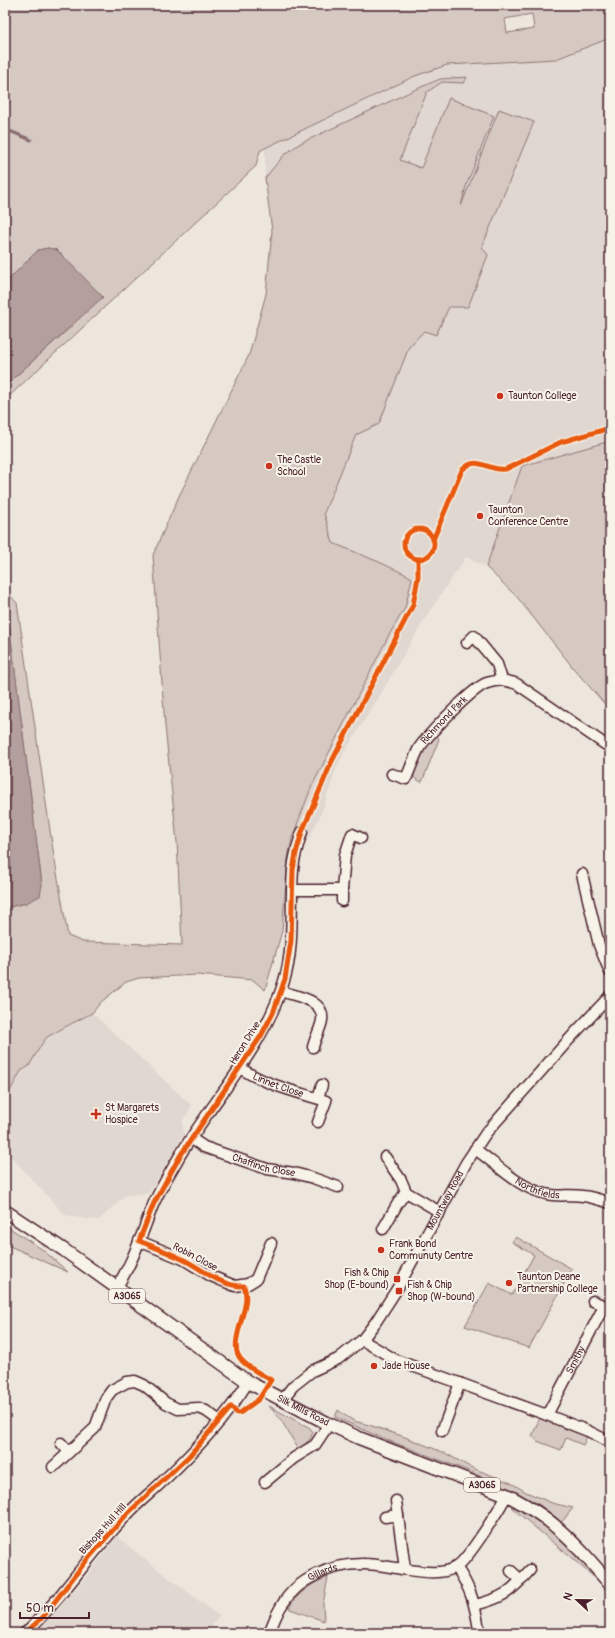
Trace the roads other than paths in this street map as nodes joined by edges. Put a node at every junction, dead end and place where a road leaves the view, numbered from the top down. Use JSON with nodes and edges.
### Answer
{"nodes":[{"id":1,"x":467,"y":643,"type":"dead end"},
{"id":2,"x":502,"y":680,"type":"junction"},
{"id":3,"x":606,"y":745,"type":"dead end"},
{"id":4,"x":392,"y":774,"type":"dead end"},
{"id":5,"x":302,"y":832,"type":"dead end"},
{"id":6,"x":353,"y":834,"type":"dead end"},
{"id":7,"x":582,"y":874,"type":"dead end"},
{"id":8,"x":292,"y":890,"type":"junction"},
{"id":9,"x":342,"y":890,"type":"junction"},
{"id":10,"x":342,"y":901,"type":"dead end"},
{"id":11,"x":610,"y":972,"type":"edge"},
{"id":12,"x":281,"y":991,"type":"junction"},
{"id":13,"x":610,"y":996,"type":"edge"},
{"id":14,"x":312,"y":1047,"type":"dead end"},
{"id":15,"x":240,"y":1068,"type":"junction"},
{"id":16,"x":322,"y":1085,"type":"dead end"},
{"id":17,"x":318,"y":1098,"type":"junction"},
{"id":18,"x":318,"y":1122,"type":"dead end"},
{"id":19,"x":192,"y":1139,"type":"junction"},
{"id":20,"x":475,"y":1149,"type":"junction"},
{"id":21,"x":385,"y":1157,"type":"dead end"},
{"id":22,"x":338,"y":1188,"type":"dead end"},
{"id":23,"x":406,"y":1192,"type":"junction"},
{"id":24,"x":610,"y":1203,"type":"edge"},
{"id":25,"x":5,"y":1211,"type":"edge"},
{"id":26,"x":440,"y":1212,"type":"junction"},
{"id":27,"x":383,"y":1229,"type":"dead end"},
{"id":28,"x":139,"y":1241,"type":"junction"},
{"id":29,"x":271,"y":1243,"type":"dead end"},
{"id":30,"x":116,"y":1288,"type":"junction"},
{"id":31,"x":593,"y":1301,"type":"dead end"},
{"id":32,"x":607,"y":1307,"type":"edge"},
{"id":33,"x":362,"y":1340,"type":"junction"},
{"id":34,"x":248,"y":1382,"type":"junction"},
{"id":35,"x":460,"y":1383,"type":"junction"},
{"id":36,"x":282,"y":1400,"type":"junction"},
{"id":37,"x":547,"y":1415,"type":"junction"},
{"id":38,"x":220,"y":1422,"type":"junction"},
{"id":39,"x":329,"y":1424,"type":"junction"},
{"id":40,"x":442,"y":1431,"type":"dead end"},
{"id":41,"x":610,"y":1442,"type":"edge"},
{"id":42,"x":61,"y":1443,"type":"dead end"},
{"id":43,"x":69,"y":1452,"type":"junction"},
{"id":44,"x":53,"y":1466,"type":"dead end"},
{"id":45,"x":265,"y":1482,"type":"dead end"},
{"id":46,"x":507,"y":1495,"type":"junction"},
{"id":47,"x":396,"y":1501,"type":"dead end"},
{"id":48,"x":398,"y":1515,"type":"junction"},
{"id":49,"x":385,"y":1517,"type":"dead end"},
{"id":50,"x":456,"y":1567,"type":"junction"},
{"id":51,"x":405,"y":1569,"type":"junction"},
{"id":52,"x":530,"y":1570,"type":"dead end"},
{"id":53,"x":511,"y":1571,"type":"dead end"},
{"id":54,"x":521,"y":1580,"type":"junction"},
{"id":55,"x":610,"y":1584,"type":"edge"},
{"id":56,"x":475,"y":1605,"type":"junction"},
{"id":57,"x":479,"y":1632,"type":"edge"},
{"id":58,"x":25,"y":1633,"type":"edge"},
{"id":59,"x":269,"y":1633,"type":"edge"}],
"edges":[{"from":1,"to":2,"type":"street"},
{"from":2,"to":3,"type":"street"},
{"from":2,"to":4,"type":"street","name":"Richmond Park"},
{"from":5,"to":8,"type":"street","name":"Heron Drive"},
{"from":6,"to":9,"type":"street"},
{"from":7,"to":11,"type":"street"},
{"from":8,"to":9,"type":"street"},
{"from":8,"to":12,"type":"street","name":"Heron Drive"},
{"from":9,"to":10,"type":"street"},
{"from":12,"to":14,"type":"street"},
{"from":12,"to":15,"type":"street","name":"Heron Drive"},
{"from":13,"to":20,"type":"street","name":"Mountway Road"},
{"from":15,"to":17,"type":"street","name":"Linnet Close"},
{"from":15,"to":19,"type":"street","name":"Heron Drive"},
{"from":16,"to":17,"type":"street"},
{"from":17,"to":18,"type":"street"},
{"from":19,"to":22,"type":"street","name":"Chaffinch Close"},
{"from":19,"to":28,"type":"street","name":"Heron Drive"},
{"from":20,"to":24,"type":"street","name":"Northfields"},
{"from":20,"to":26,"type":"street","name":"Mountway Road"},
{"from":21,"to":23,"type":"street"},
{"from":23,"to":26,"type":"street"},
{"from":23,"to":27,"type":"street"},
{"from":25,"to":30,"type":"main road","name":"Silk Mills Road","number":"A3065"},
{"from":26,"to":33,"type":"street","name":"Mountway Road"},
{"from":28,"to":29,"type":"street","name":"Robin Close"},
{"from":28,"to":30,"type":"street","name":"Heron Drive"},
{"from":30,"to":34,"type":"main road","name":"Silk Mills Road","number":"A3065"},
{"from":31,"to":32,"type":"street","name":"Smithy"},
{"from":32,"to":37,"type":"street","name":"Smithy"},
{"from":33,"to":35,"type":"street"},
{"from":33,"to":36,"type":"street","name":"Mountway Road"},
{"from":34,"to":36,"type":"main road","name":"Silk Mills Road","number":"A3065"},
{"from":34,"to":38,"type":"street","name":"Bishops Hull Hill"},
{"from":35,"to":37,"type":"street"},
{"from":35,"to":40,"type":"street"},
{"from":36,"to":39,"type":"main road","name":"Silk Mills Road","number":"A3065"},
{"from":37,"to":41,"type":"street"},
{"from":38,"to":43,"type":"street"},
{"from":38,"to":58,"type":"street","name":"Bishops Hull Hill"},
{"from":39,"to":45,"type":"street"},
{"from":39,"to":46,"type":"main road","name":"Silk Mills Road","number":"A3065"},
{"from":42,"to":43,"type":"street"},
{"from":43,"to":44,"type":"street"},
{"from":46,"to":50,"type":"street"},
{"from":46,"to":55,"type":"main road","name":"Silk Mills Road","number":"A3065"},
{"from":47,"to":48,"type":"street"},
{"from":48,"to":49,"type":"street"},
{"from":48,"to":51,"type":"street"},
{"from":50,"to":51,"type":"street","name":"Gillards"},
{"from":50,"to":56,"type":"street"},
{"from":51,"to":59,"type":"street","name":"Gillards"},
{"from":52,"to":54,"type":"street"},
{"from":53,"to":54,"type":"street"},
{"from":54,"to":56,"type":"street"},
{"from":56,"to":57,"type":"street"}]}
